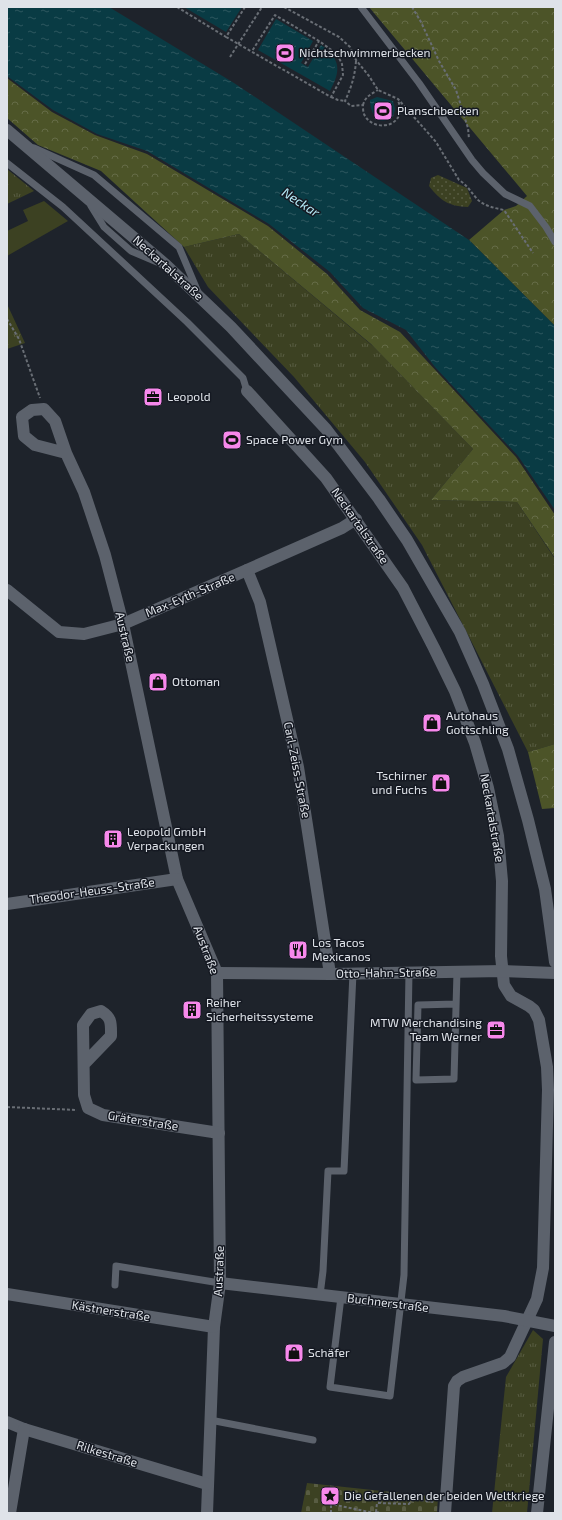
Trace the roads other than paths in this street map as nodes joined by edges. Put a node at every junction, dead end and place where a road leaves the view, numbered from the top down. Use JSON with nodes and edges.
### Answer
{"nodes":[{"id":1,"x":362,"y":7,"type":"edge"},
{"id":2,"x":7,"y":130,"type":"edge"},
{"id":3,"x":25,"y":144,"type":"junction"},
{"id":4,"x":7,"y":163,"type":"edge"},
{"id":5,"x":555,"y":242,"type":"edge"},
{"id":6,"x":200,"y":297,"type":"junction"},
{"id":7,"x":247,"y":391,"type":"joint"},
{"id":8,"x":66,"y":453,"type":"junction"},
{"id":9,"x":356,"y":519,"type":"junction"},
{"id":10,"x":248,"y":570,"type":"junction"},
{"id":11,"x":7,"y":590,"type":"edge"},
{"id":12,"x":123,"y":624,"type":"junction"},
{"id":13,"x":177,"y":879,"type":"junction"},
{"id":14,"x":7,"y":904,"type":"edge"},
{"id":15,"x":555,"y":962,"type":"edge"},
{"id":16,"x":503,"y":971,"type":"junction"},
{"id":17,"x":409,"y":972,"type":"junction"},
{"id":18,"x":457,"y":972,"type":"junction"},
{"id":19,"x":217,"y":973,"type":"junction"},
{"id":20,"x":353,"y":973,"type":"junction"},
{"id":21,"x":555,"y":973,"type":"edge"},
{"id":22,"x":330,"y":974,"type":"junction"},
{"id":23,"x":456,"y":1004,"type":"junction"},
{"id":24,"x":84,"y":1064,"type":"dead end"},
{"id":25,"x":219,"y":1133,"type":"junction"},
{"id":26,"x":220,"y":1283,"type":"junction"},
{"id":27,"x":114,"y":1285,"type":"dead end"},
{"id":28,"x":7,"y":1294,"type":"edge"},
{"id":29,"x":320,"y":1295,"type":"junction"},
{"id":30,"x":341,"y":1297,"type":"junction"},
{"id":31,"x":401,"y":1304,"type":"junction"},
{"id":32,"x":527,"y":1321,"type":"junction"},
{"id":33,"x":555,"y":1326,"type":"edge"},
{"id":34,"x":214,"y":1327,"type":"junction"},
{"id":35,"x":555,"y":1342,"type":"edge"},
{"id":36,"x":210,"y":1420,"type":"junction"},
{"id":37,"x":7,"y":1422,"type":"edge"},
{"id":38,"x":24,"y":1429,"type":"junction"},
{"id":39,"x":313,"y":1440,"type":"dead end"},
{"id":40,"x":208,"y":1484,"type":"junction"},
{"id":41,"x":446,"y":1508,"type":"edge"},
{"id":42,"x":10,"y":1513,"type":"edge"},
{"id":43,"x":207,"y":1513,"type":"edge"},
{"id":44,"x":537,"y":1513,"type":"edge"}],
"edges":[{"from":1,"to":5,"type":"lane"},
{"from":2,"to":3,"type":"street","name":"Neckartalstraße"},
{"from":3,"to":6,"type":"street","name":"Neckartalstraße"},
{"from":3,"to":6,"type":"lane"},
{"from":4,"to":7,"type":"lane"},
{"from":6,"to":15,"type":"street","name":"Neckartalstraße"},
{"from":7,"to":9,"type":"street","name":"Neckartalstraße"},
{"from":8,"to":8,"type":"street","name":"Austraße"},
{"from":8,"to":12,"type":"street","name":"Austraße"},
{"from":9,"to":10,"type":"street","name":"Max-Eyth-Straße"},
{"from":9,"to":16,"type":"street","name":"Neckartalstraße"},
{"from":10,"to":12,"type":"street","name":"Max-Eyth-Straße"},
{"from":10,"to":22,"type":"street","name":"Carl-Zeiss-Straße"},
{"from":11,"to":12,"type":"street","name":"Max-Eyth-Straße"},
{"from":12,"to":13,"type":"street","name":"Austraße"},
{"from":13,"to":14,"type":"street","name":"Theodor-Heuss-Straße"},
{"from":13,"to":19,"type":"street","name":"Austraße"},
{"from":16,"to":18,"type":"street","name":"Otto-Hahn-Straße"},
{"from":16,"to":21,"type":"street","name":"Otto-Hahn-Straße"},
{"from":16,"to":32,"type":"street","name":"Neckartalstraße"},
{"from":17,"to":18,"type":"street","name":"Otto-Hahn-Straße"},
{"from":17,"to":20,"type":"street","name":"Otto-Hahn-Straße"},
{"from":17,"to":31,"type":"lane"},
{"from":18,"to":23,"type":"lane"},
{"from":19,"to":22,"type":"street","name":"Otto-Hahn-Straße"},
{"from":19,"to":25,"type":"street","name":"Austraße"},
{"from":20,"to":22,"type":"street","name":"Otto-Hahn-Straße"},
{"from":20,"to":29,"type":"lane"},
{"from":23,"to":23,"type":"lane"},
{"from":24,"to":25,"type":"street","name":"Gräterstraße"},
{"from":25,"to":26,"type":"street","name":"Austraße"},
{"from":26,"to":27,"type":"lane"},
{"from":26,"to":29,"type":"street","name":"Buchnerstraße"},
{"from":26,"to":34,"type":"street","name":"Austraße"},
{"from":28,"to":34,"type":"street","name":"Kästnerstraße"},
{"from":29,"to":30,"type":"street","name":"Buchnerstraße"},
{"from":30,"to":31,"type":"street","name":"Buchnerstraße"},
{"from":30,"to":31,"type":"lane"},
{"from":31,"to":32,"type":"street","name":"Buchnerstraße"},
{"from":32,"to":33,"type":"street","name":"Buchnerstraße"},
{"from":32,"to":41,"type":"street","name":"Neckartalstraße"},
{"from":34,"to":36,"type":"street","name":"Austraße"},
{"from":35,"to":44,"type":"street"},
{"from":36,"to":39,"type":"lane"},
{"from":36,"to":40,"type":"street","name":"Austraße"},
{"from":37,"to":38,"type":"street","name":"Rilkestraße"},
{"from":38,"to":40,"type":"street","name":"Rilkestraße"},
{"from":38,"to":42,"type":"street"},
{"from":40,"to":43,"type":"street","name":"Austraße"}]}
